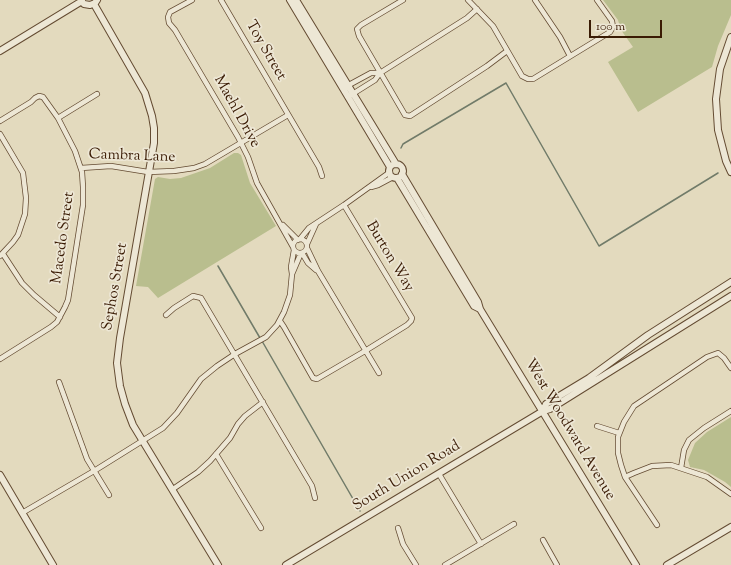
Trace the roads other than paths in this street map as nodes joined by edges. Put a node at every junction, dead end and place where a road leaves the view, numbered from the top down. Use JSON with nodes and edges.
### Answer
{"nodes":[{"id":1,"x":192,"y":0,"type":"edge"},
{"id":2,"x":221,"y":0,"type":"edge"},
{"id":3,"x":290,"y":0,"type":"edge"},
{"id":4,"x":296,"y":0,"type":"edge"},
{"id":5,"x":403,"y":0,"type":"edge"},
{"id":6,"x":468,"y":0,"type":"edge"},
{"id":7,"x":535,"y":0,"type":"edge"},
{"id":8,"x":597,"y":0,"type":"edge"},
{"id":9,"x":82,"y":1,"type":"edge"},
{"id":10,"x":95,"y":2,"type":"edge"},
{"id":11,"x":477,"y":9,"type":"junction"},
{"id":12,"x":731,"y":37,"type":"edge"},
{"id":13,"x":0,"y":51,"type":"edge"},
{"id":14,"x":507,"y":51,"type":"junction"},
{"id":15,"x":570,"y":56,"type":"junction"},
{"id":16,"x":380,"y":73,"type":"junction"},
{"id":17,"x":339,"y":76,"type":"junction"},
{"id":18,"x":346,"y":87,"type":"junction"},
{"id":19,"x":98,"y":94,"type":"dead end"},
{"id":20,"x":350,"y":95,"type":"junction"},
{"id":21,"x":288,"y":115,"type":"junction"},
{"id":22,"x":58,"y":118,"type":"junction"},
{"id":23,"x":0,"y":121,"type":"edge"},
{"id":24,"x":0,"y":134,"type":"edge"},
{"id":25,"x":241,"y":142,"type":"junction"},
{"id":26,"x":81,"y":168,"type":"junction"},
{"id":27,"x":148,"y":172,"type":"junction"},
{"id":28,"x":395,"y":172,"type":"junction"},
{"id":29,"x":731,"y":172,"type":"edge"},
{"id":30,"x":322,"y":176,"type":"dead end"},
{"id":31,"x":344,"y":205,"type":"junction"},
{"id":32,"x":279,"y":221,"type":"junction"},
{"id":33,"x":316,"y":224,"type":"junction"},
{"id":34,"x":299,"y":240,"type":"junction"},
{"id":35,"x":307,"y":246,"type":"junction"},
{"id":36,"x":294,"y":248,"type":"junction"},
{"id":37,"x":301,"y":253,"type":"junction"},
{"id":38,"x":1,"y":255,"type":"edge"},
{"id":39,"x":298,"y":262,"type":"junction"},
{"id":40,"x":308,"y":263,"type":"junction"},
{"id":41,"x":318,"y":271,"type":"junction"},
{"id":42,"x":292,"y":274,"type":"junction"},
{"id":43,"x":731,"y":282,"type":"edge"},
{"id":44,"x":731,"y":296,"type":"edge"},
{"id":45,"x":166,"y":315,"type":"dead end"},
{"id":46,"x":60,"y":317,"type":"junction"},
{"id":47,"x":280,"y":321,"type":"junction"},
{"id":48,"x":365,"y":351,"type":"junction"},
{"id":49,"x":235,"y":354,"type":"junction"},
{"id":50,"x":0,"y":359,"type":"edge"},
{"id":51,"x":731,"y":368,"type":"edge"},
{"id":52,"x":379,"y":373,"type":"dead end"},
{"id":53,"x":59,"y":382,"type":"dead end"},
{"id":54,"x":263,"y":402,"type":"junction"},
{"id":55,"x":542,"y":411,"type":"junction"},
{"id":56,"x":731,"y":411,"type":"edge"},
{"id":57,"x":597,"y":426,"type":"dead end"},
{"id":58,"x":619,"y":433,"type":"junction"},
{"id":59,"x":143,"y":440,"type":"junction"},
{"id":60,"x":216,"y":454,"type":"junction"},
{"id":61,"x":681,"y":468,"type":"junction"},
{"id":62,"x":94,"y":472,"type":"junction"},
{"id":63,"x":439,"y":474,"type":"junction"},
{"id":64,"x":0,"y":475,"type":"edge"},
{"id":65,"x":626,"y":478,"type":"junction"},
{"id":66,"x":173,"y":490,"type":"junction"},
{"id":67,"x":731,"y":494,"type":"edge"},
{"id":68,"x":109,"y":495,"type":"dead end"},
{"id":69,"x":315,"y":498,"type":"dead end"},
{"id":70,"x":22,"y":513,"type":"junction"},
{"id":71,"x":514,"y":524,"type":"dead end"},
{"id":72,"x":658,"y":525,"type":"dead end"},
{"id":73,"x":731,"y":527,"type":"edge"},
{"id":74,"x":261,"y":528,"type":"dead end"},
{"id":75,"x":398,"y":528,"type":"dead end"},
{"id":76,"x":543,"y":540,"type":"dead end"},
{"id":77,"x":481,"y":544,"type":"junction"},
{"id":78,"x":53,"y":565,"type":"edge"},
{"id":79,"x":218,"y":565,"type":"edge"},
{"id":80,"x":286,"y":565,"type":"edge"},
{"id":81,"x":416,"y":565,"type":"edge"},
{"id":82,"x":445,"y":565,"type":"edge"},
{"id":83,"x":558,"y":565,"type":"edge"},
{"id":84,"x":636,"y":565,"type":"edge"},
{"id":85,"x":667,"y":565,"type":"edge"}],
"edges":[{"from":1,"to":25,"type":"street","name":"Maehl Drive"},
{"from":2,"to":21,"type":"street","name":"Toy Street"},
{"from":3,"to":17,"type":"street","name":"West Woodward Avenue"},
{"from":4,"to":17,"type":"street","name":"West Woodward Avenue"},
{"from":5,"to":16,"type":"street"},
{"from":6,"to":11,"type":"street"},
{"from":7,"to":15,"type":"street"},
{"from":8,"to":15,"type":"street"},
{"from":9,"to":10,"type":"street"},
{"from":9,"to":13,"type":"street"},
{"from":10,"to":27,"type":"street","name":"Sephos Street"},
{"from":11,"to":14,"type":"street"},
{"from":11,"to":16,"type":"street"},
{"from":12,"to":29,"type":"street"},
{"from":14,"to":15,"type":"street"},
{"from":14,"to":16,"type":"street"},
{"from":16,"to":18,"type":"street"},
{"from":16,"to":20,"type":"street"},
{"from":17,"to":18,"type":"street","name":"West Woodward Avenue"},
{"from":18,"to":20,"type":"street","name":"West Woodward Avenue"},
{"from":19,"to":22,"type":"street"},
{"from":20,"to":28,"type":"street","name":"West Woodward Avenue"},
{"from":21,"to":25,"type":"street","name":"Cambra Lane"},
{"from":21,"to":30,"type":"street","name":"Toy Street"},
{"from":22,"to":23,"type":"street","name":"Macedo Street"},
{"from":22,"to":26,"type":"street","name":"Macedo Street"},
{"from":24,"to":38,"type":"street"},
{"from":25,"to":27,"type":"street","name":"Cambra Lane"},
{"from":25,"to":32,"type":"street","name":"Maehl Drive"},
{"from":26,"to":27,"type":"street","name":"Cambra Lane"},
{"from":26,"to":46,"type":"street","name":"Macedo Street"},
{"from":27,"to":59,"type":"street","name":"Sephos Street"},
{"from":28,"to":31,"type":"street"},
{"from":28,"to":55,"type":"street","name":"West Woodward Avenue"},
{"from":31,"to":33,"type":"street"},
{"from":31,"to":48,"type":"street","name":"Burton Way"},
{"from":32,"to":34,"type":"street","name":"Maehl Drive"},
{"from":32,"to":36,"type":"street","name":"Maehl Drive"},
{"from":33,"to":34,"type":"street"},
{"from":33,"to":35,"type":"street"},
{"from":34,"to":35,"type":"street"},
{"from":34,"to":36,"type":"street"},
{"from":35,"to":37,"type":"street"},
{"from":35,"to":41,"type":"street"},
{"from":36,"to":37,"type":"street"},
{"from":36,"to":42,"type":"street"},
{"from":37,"to":39,"type":"street"},
{"from":37,"to":40,"type":"street"},
{"from":38,"to":46,"type":"street"},
{"from":39,"to":40,"type":"street"},
{"from":39,"to":42,"type":"street"},
{"from":40,"to":41,"type":"street"},
{"from":41,"to":48,"type":"street"},
{"from":42,"to":47,"type":"street"},
{"from":43,"to":55,"type":"street","name":"South Union Road"},
{"from":44,"to":55,"type":"street","name":"South Union Road"},
{"from":45,"to":49,"type":"street"},
{"from":46,"to":50,"type":"street","name":"Macedo Street"},
{"from":47,"to":48,"type":"street"},
{"from":47,"to":49,"type":"street"},
{"from":48,"to":52,"type":"street"},
{"from":49,"to":54,"type":"street"},
{"from":49,"to":59,"type":"street"},
{"from":51,"to":58,"type":"street"},
{"from":53,"to":62,"type":"street"},
{"from":54,"to":60,"type":"street"},
{"from":54,"to":69,"type":"street"},
{"from":55,"to":63,"type":"street","name":"South Union Road"},
{"from":55,"to":84,"type":"street","name":"West Woodward Avenue"},
{"from":56,"to":61,"type":"street"},
{"from":57,"to":58,"type":"street"},
{"from":58,"to":65,"type":"street"},
{"from":59,"to":62,"type":"street"},
{"from":59,"to":66,"type":"street","name":"Sephos Street"},
{"from":60,"to":66,"type":"street"},
{"from":60,"to":74,"type":"street"},
{"from":61,"to":65,"type":"street"},
{"from":61,"to":67,"type":"street"},
{"from":62,"to":68,"type":"street"},
{"from":62,"to":70,"type":"street"},
{"from":63,"to":77,"type":"street"},
{"from":63,"to":80,"type":"street","name":"South Union Road"},
{"from":64,"to":70,"type":"street"},
{"from":65,"to":72,"type":"street"},
{"from":66,"to":79,"type":"street","name":"Sephos Street"},
{"from":70,"to":78,"type":"street"},
{"from":71,"to":77,"type":"street"},
{"from":73,"to":85,"type":"street"},
{"from":75,"to":81,"type":"street"},
{"from":76,"to":83,"type":"street"},
{"from":77,"to":82,"type":"street"}]}
